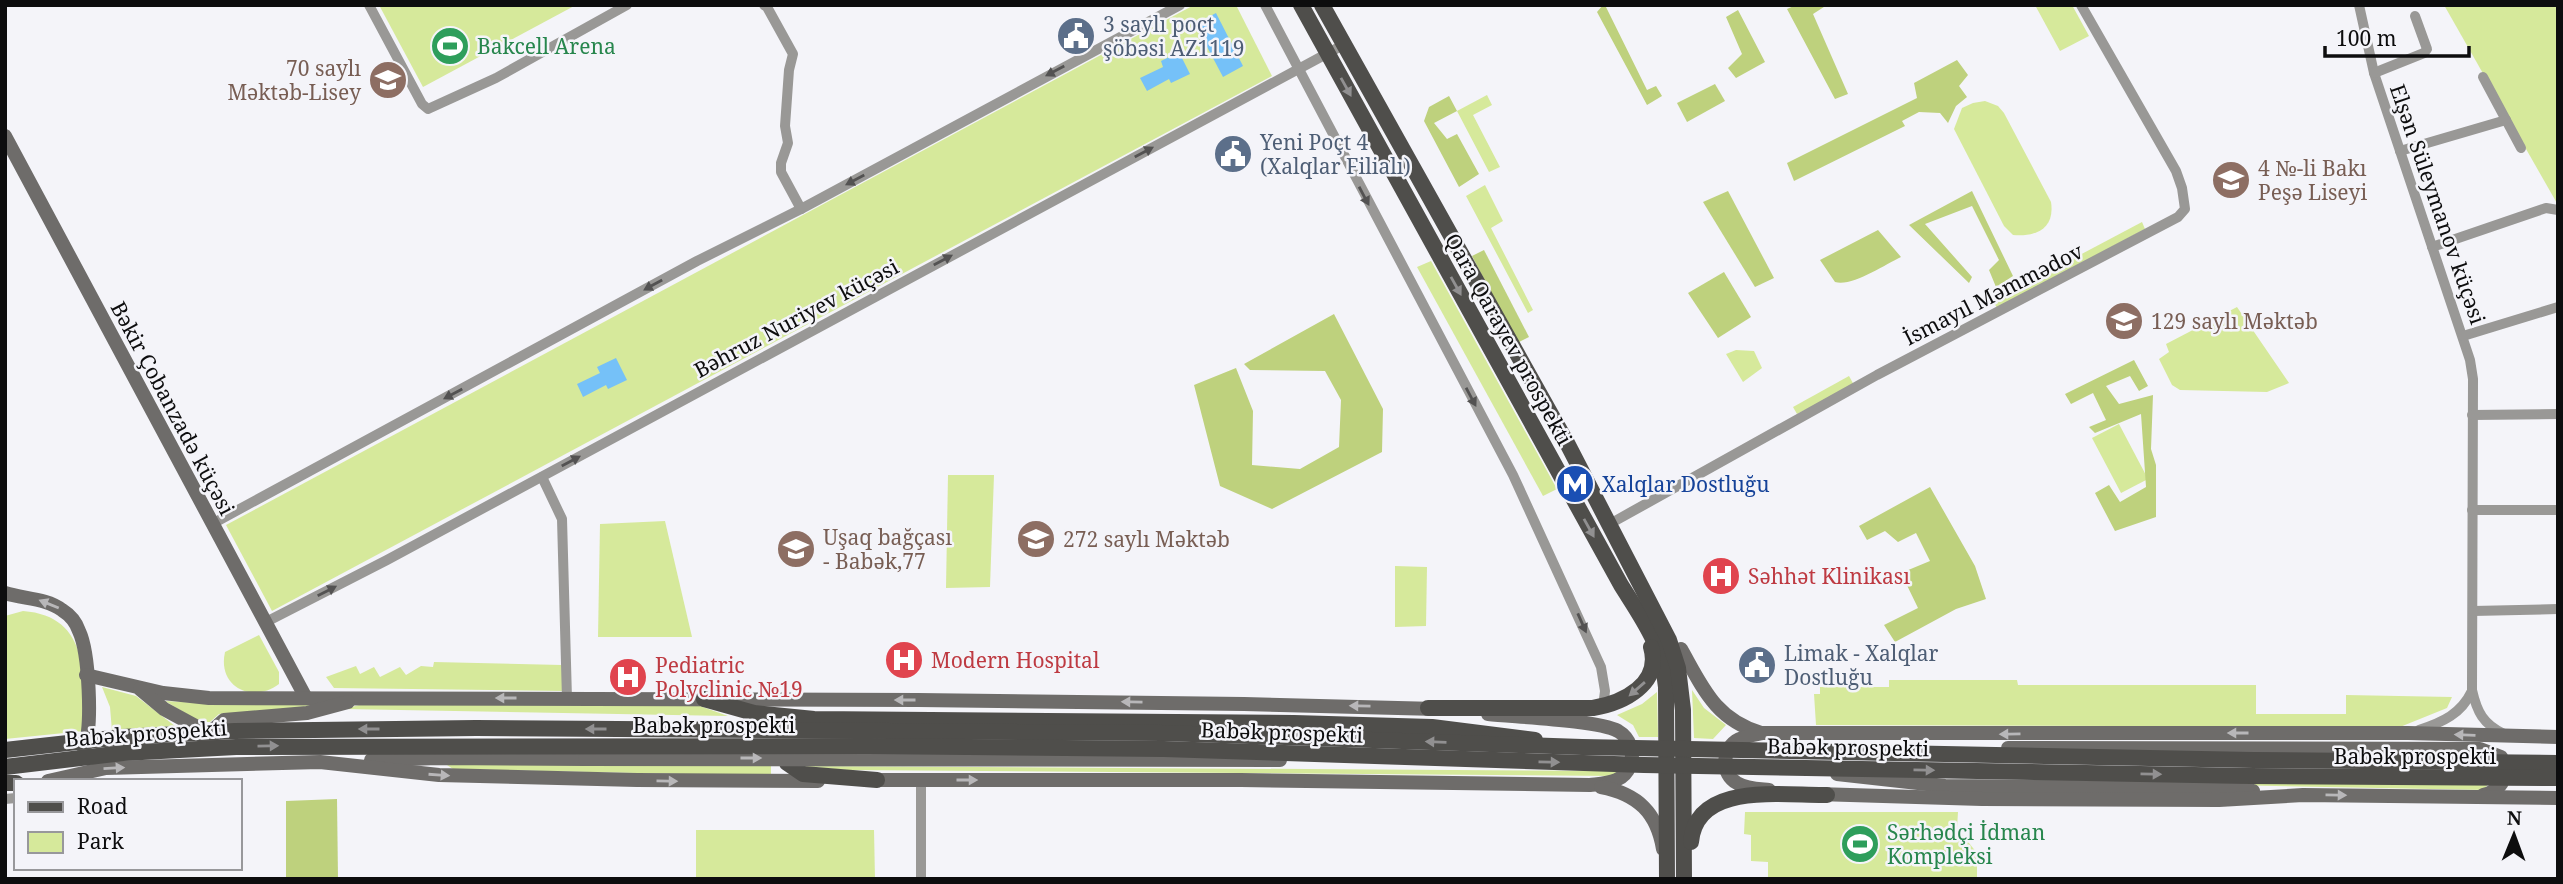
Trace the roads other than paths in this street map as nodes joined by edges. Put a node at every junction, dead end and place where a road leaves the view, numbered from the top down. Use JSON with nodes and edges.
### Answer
{"nodes":[{"id":1,"x":369,"y":5,"type":"edge"},
{"id":2,"x":627,"y":5,"type":"edge"},
{"id":3,"x":764,"y":5,"type":"edge"},
{"id":4,"x":1180,"y":5,"type":"edge"},
{"id":5,"x":1265,"y":5,"type":"edge"},
{"id":6,"x":1301,"y":5,"type":"edge"},
{"id":7,"x":1322,"y":5,"type":"edge"},
{"id":8,"x":2081,"y":5,"type":"edge"},
{"id":9,"x":2359,"y":5,"type":"edge"},
{"id":10,"x":2415,"y":16,"type":"dead end"},
{"id":11,"x":1343,"y":45,"type":"junction"},
{"id":12,"x":1327,"y":52,"type":"junction"},
{"id":13,"x":1297,"y":67,"type":"junction"},
{"id":14,"x":2374,"y":73,"type":"junction"},
{"id":15,"x":2483,"y":77,"type":"dead end"},
{"id":16,"x":2506,"y":120,"type":"junction"},
{"id":17,"x":5,"y":136,"type":"edge"},
{"id":18,"x":2521,"y":148,"type":"dead end"},
{"id":19,"x":2400,"y":151,"type":"junction"},
{"id":20,"x":801,"y":209,"type":"junction"},
{"id":21,"x":2558,"y":210,"type":"edge"},
{"id":22,"x":2432,"y":247,"type":"junction"},
{"id":23,"x":2558,"y":307,"type":"edge"},
{"id":24,"x":2463,"y":335,"type":"junction"},
{"id":25,"x":2558,"y":414,"type":"edge"},
{"id":26,"x":2472,"y":415,"type":"junction"},
{"id":27,"x":542,"y":477,"type":"junction"},
{"id":28,"x":1591,"y":490,"type":"junction"},
{"id":29,"x":2472,"y":510,"type":"junction"},
{"id":30,"x":2558,"y":510,"type":"edge"},
{"id":31,"x":1615,"y":521,"type":"junction"},
{"id":32,"x":212,"y":524,"type":"junction"},
{"id":33,"x":1629,"y":563,"type":"junction"},
{"id":34,"x":1621,"y":585,"type":"junction"},
{"id":35,"x":5,"y":593,"type":"edge"},
{"id":36,"x":22,"y":598,"type":"junction"},
{"id":37,"x":5,"y":602,"type":"edge"},
{"id":38,"x":1657,"y":603,"type":"junction"},
{"id":39,"x":2558,"y":609,"type":"edge"},
{"id":40,"x":2473,"y":611,"type":"junction"},
{"id":41,"x":266,"y":622,"type":"junction"},
{"id":42,"x":1681,"y":649,"type":"junction"},
{"id":43,"x":86,"y":675,"type":"junction"},
{"id":44,"x":139,"y":688,"type":"junction"},
{"id":45,"x":2472,"y":690,"type":"junction"},
{"id":46,"x":306,"y":698,"type":"junction"},
{"id":47,"x":363,"y":698,"type":"junction"},
{"id":48,"x":567,"y":699,"type":"junction"},
{"id":49,"x":704,"y":699,"type":"junction"},
{"id":50,"x":1603,"y":706,"type":"junction"},
{"id":51,"x":1428,"y":708,"type":"junction"},
{"id":52,"x":814,"y":719,"type":"junction"},
{"id":53,"x":1763,"y":733,"type":"junction"},
{"id":54,"x":2408,"y":733,"type":"junction"},
{"id":55,"x":1676,"y":736,"type":"junction"},
{"id":56,"x":2507,"y":736,"type":"junction"},
{"id":57,"x":2558,"y":737,"type":"edge"},
{"id":58,"x":1582,"y":747,"type":"junction"},
{"id":59,"x":5,"y":750,"type":"edge"},
{"id":60,"x":80,"y":756,"type":"junction"},
{"id":61,"x":1780,"y":759,"type":"junction"},
{"id":62,"x":1503,"y":761,"type":"junction"},
{"id":63,"x":320,"y":762,"type":"junction"},
{"id":64,"x":2558,"y":763,"type":"edge"},
{"id":65,"x":182,"y":765,"type":"junction"},
{"id":66,"x":5,"y":767,"type":"edge"},
{"id":67,"x":67,"y":778,"type":"edge"},
{"id":68,"x":2558,"y":778,"type":"edge"},
{"id":69,"x":51,"y":779,"type":"edge"},
{"id":70,"x":877,"y":779,"type":"junction"},
{"id":71,"x":921,"y":780,"type":"junction"},
{"id":72,"x":1590,"y":785,"type":"junction"},
{"id":73,"x":1827,"y":795,"type":"junction"},
{"id":74,"x":2303,"y":795,"type":"junction"},
{"id":75,"x":2468,"y":797,"type":"junction"},
{"id":76,"x":2558,"y":798,"type":"edge"},
{"id":77,"x":1691,"y":845,"type":"junction"},
{"id":78,"x":1667,"y":877,"type":"edge"},
{"id":79,"x":921,"y":879,"type":"edge"},
{"id":80,"x":1684,"y":879,"type":"edge"},
{"id":81,"x":1691,"y":879,"type":"edge"}],
"edges":[{"from":1,"to":2,"type":"street"},
{"from":3,"to":20,"type":"street"},
{"from":4,"to":20,"type":"street","one_way":true},
{"from":5,"to":13,"type":"street"},
{"from":6,"to":12,"type":"main road","name":"Qara Qarayev prospekti"},
{"from":7,"to":11,"type":"main road","name":"Qara Qarayev prospekti"},
{"from":8,"to":31,"type":"street","name":"İsmayıl Məmmədov"},
{"from":9,"to":14,"type":"street","name":"Elşən Süleymanov küçəsi"},
{"from":10,"to":14,"type":"street"},
{"from":11,"to":12,"type":"street","name":"Bəhruz Nuriyev küçəsi"},
{"from":11,"to":28,"type":"main road","name":"Qara Qarayev prospekti"},
{"from":12,"to":13,"type":"street","name":"Bəhruz Nuriyev küçəsi"},
{"from":12,"to":34,"type":"main road","name":"Qara Qarayev prospekti","one_way":true},
{"from":27,"to":13,"type":"street","name":"Bəhruz Nuriyev küçəsi","one_way":true},
{"from":13,"to":50,"type":"street","one_way":true},
{"from":14,"to":19,"type":"street","name":"Elşən Süleymanov küçəsi"},
{"from":15,"to":16,"type":"street"},
{"from":16,"to":18,"type":"street"},
{"from":16,"to":19,"type":"street"},
{"from":17,"to":32,"type":"main road","name":"Bəkir Çobanzadə küçəsi"},
{"from":19,"to":22,"type":"street","name":"Elşən Süleymanov küçəsi"},
{"from":20,"to":32,"type":"street","one_way":true},
{"from":21,"to":22,"type":"street"},
{"from":22,"to":24,"type":"street","name":"Elşən Süleymanov küçəsi"},
{"from":23,"to":24,"type":"street"},
{"from":24,"to":26,"type":"street","name":"Elşən Süleymanov küçəsi"},
{"from":25,"to":26,"type":"street"},
{"from":26,"to":29,"type":"street","name":"Elşən Süleymanov küçəsi"},
{"from":41,"to":27,"type":"street","name":"Bəhruz Nuriyev küçəsi","one_way":true},
{"from":27,"to":48,"type":"street"},
{"from":28,"to":31,"type":"street"},
{"from":28,"to":33,"type":"main road","name":"Qara Qarayev prospekti"},
{"from":29,"to":30,"type":"street"},
{"from":29,"to":40,"type":"street","name":"Elşən Süleymanov küçəsi"},
{"from":31,"to":38,"type":"street"},
{"from":32,"to":41,"type":"main road","name":"Bəkir Çobanzadə küçəsi"},
{"from":33,"to":38,"type":"main road"},
{"from":33,"to":55,"type":"main road","name":"Qara Qarayev prospekti"},
{"from":34,"to":50,"type":"main road","one_way":true},
{"from":34,"to":55,"type":"main road","name":"Qara Qarayev prospekti"},
{"from":35,"to":36,"type":"main road"},
{"from":36,"to":37,"type":"main road"},
{"from":43,"to":36,"type":"main road","one_way":true},
{"from":38,"to":42,"type":"main road"},
{"from":39,"to":40,"type":"street"},
{"from":40,"to":45,"type":"street","name":"Elşən Süleymanov küçəsi"},
{"from":41,"to":46,"type":"main road","name":"Bəkir Çobanzadə küçəsi"},
{"from":42,"to":53,"type":"main road"},
{"from":42,"to":77,"type":"main road"},
{"from":43,"to":44,"type":"main road","name":"Babək prospekti"},
{"from":43,"to":60,"type":"main road"},
{"from":44,"to":46,"type":"main road","name":"Babək prospekti"},
{"from":44,"to":65,"type":"main road"},
{"from":45,"to":54,"type":"street"},
{"from":45,"to":56,"type":"street"},
{"from":46,"to":47,"type":"main road","name":"Babək prospekti"},
{"from":48,"to":47,"type":"main road","name":"Babək prospekti","one_way":true},
{"from":47,"to":63,"type":"main road"},
{"from":48,"to":49,"type":"main road","name":"Babək prospekti"},
{"from":51,"to":49,"type":"main road","name":"Babək prospekti","one_way":true},
{"from":49,"to":52,"type":"main road"},
{"from":50,"to":51,"type":"main road"},
{"from":51,"to":72,"type":"main road","name":"Babək prospekti"},
{"from":52,"to":58,"type":"main road","bridge":true},
{"from":52,"to":70,"type":"main road"},
{"from":54,"to":53,"type":"main road","name":"Babək prospekti","one_way":true},
{"from":53,"to":73,"type":"main road","name":"Babək prospekti"},
{"from":56,"to":54,"type":"main road","name":"Babək prospekti","one_way":true},
{"from":55,"to":78,"type":"main road"},
{"from":55,"to":80,"type":"main road"},
{"from":56,"to":57,"type":"main road","name":"Babək prospekti"},
{"from":58,"to":59,"type":"main road","name":"Babək prospekti","one_way":true,"bridge":true},
{"from":58,"to":61,"type":"main road","name":"Babək prospekti","bridge":true},
{"from":60,"to":67,"type":"street"},
{"from":60,"to":69,"type":"main road"},
{"from":62,"to":61,"type":"main road","name":"Babək prospekti","one_way":true,"bridge":true},
{"from":61,"to":64,"type":"main road","name":"Babək prospekti","bridge":true},
{"from":61,"to":68,"type":"main road","name":"Babək prospekti","one_way":true,"bridge":true},
{"from":61,"to":74,"type":"main road","bridge":true},
{"from":61,"to":75,"type":"main road","bridge":true},
{"from":63,"to":62,"type":"main road","one_way":true,"bridge":true},
{"from":66,"to":62,"type":"main road","name":"Babək prospekti","one_way":true,"bridge":true},
{"from":63,"to":65,"type":"main road","name":"Babək prospekti"},
{"from":63,"to":70,"type":"main road","name":"Babək prospekti","one_way":true},
{"from":67,"to":65,"type":"main road","name":"Babək prospekti","one_way":true},
{"from":70,"to":71,"type":"main road","name":"Babək prospekti"},
{"from":71,"to":72,"type":"main road","name":"Babək prospekti","one_way":true},
{"from":71,"to":79,"type":"street"},
{"from":72,"to":78,"type":"main road"},
{"from":73,"to":74,"type":"main road","name":"Babək prospekti"},
{"from":73,"to":77,"type":"main road"},
{"from":74,"to":75,"type":"main road","name":"Babək prospekti","one_way":true},
{"from":75,"to":76,"type":"main road","name":"Babək prospekti"},
{"from":77,"to":81,"type":"main road"}]}
